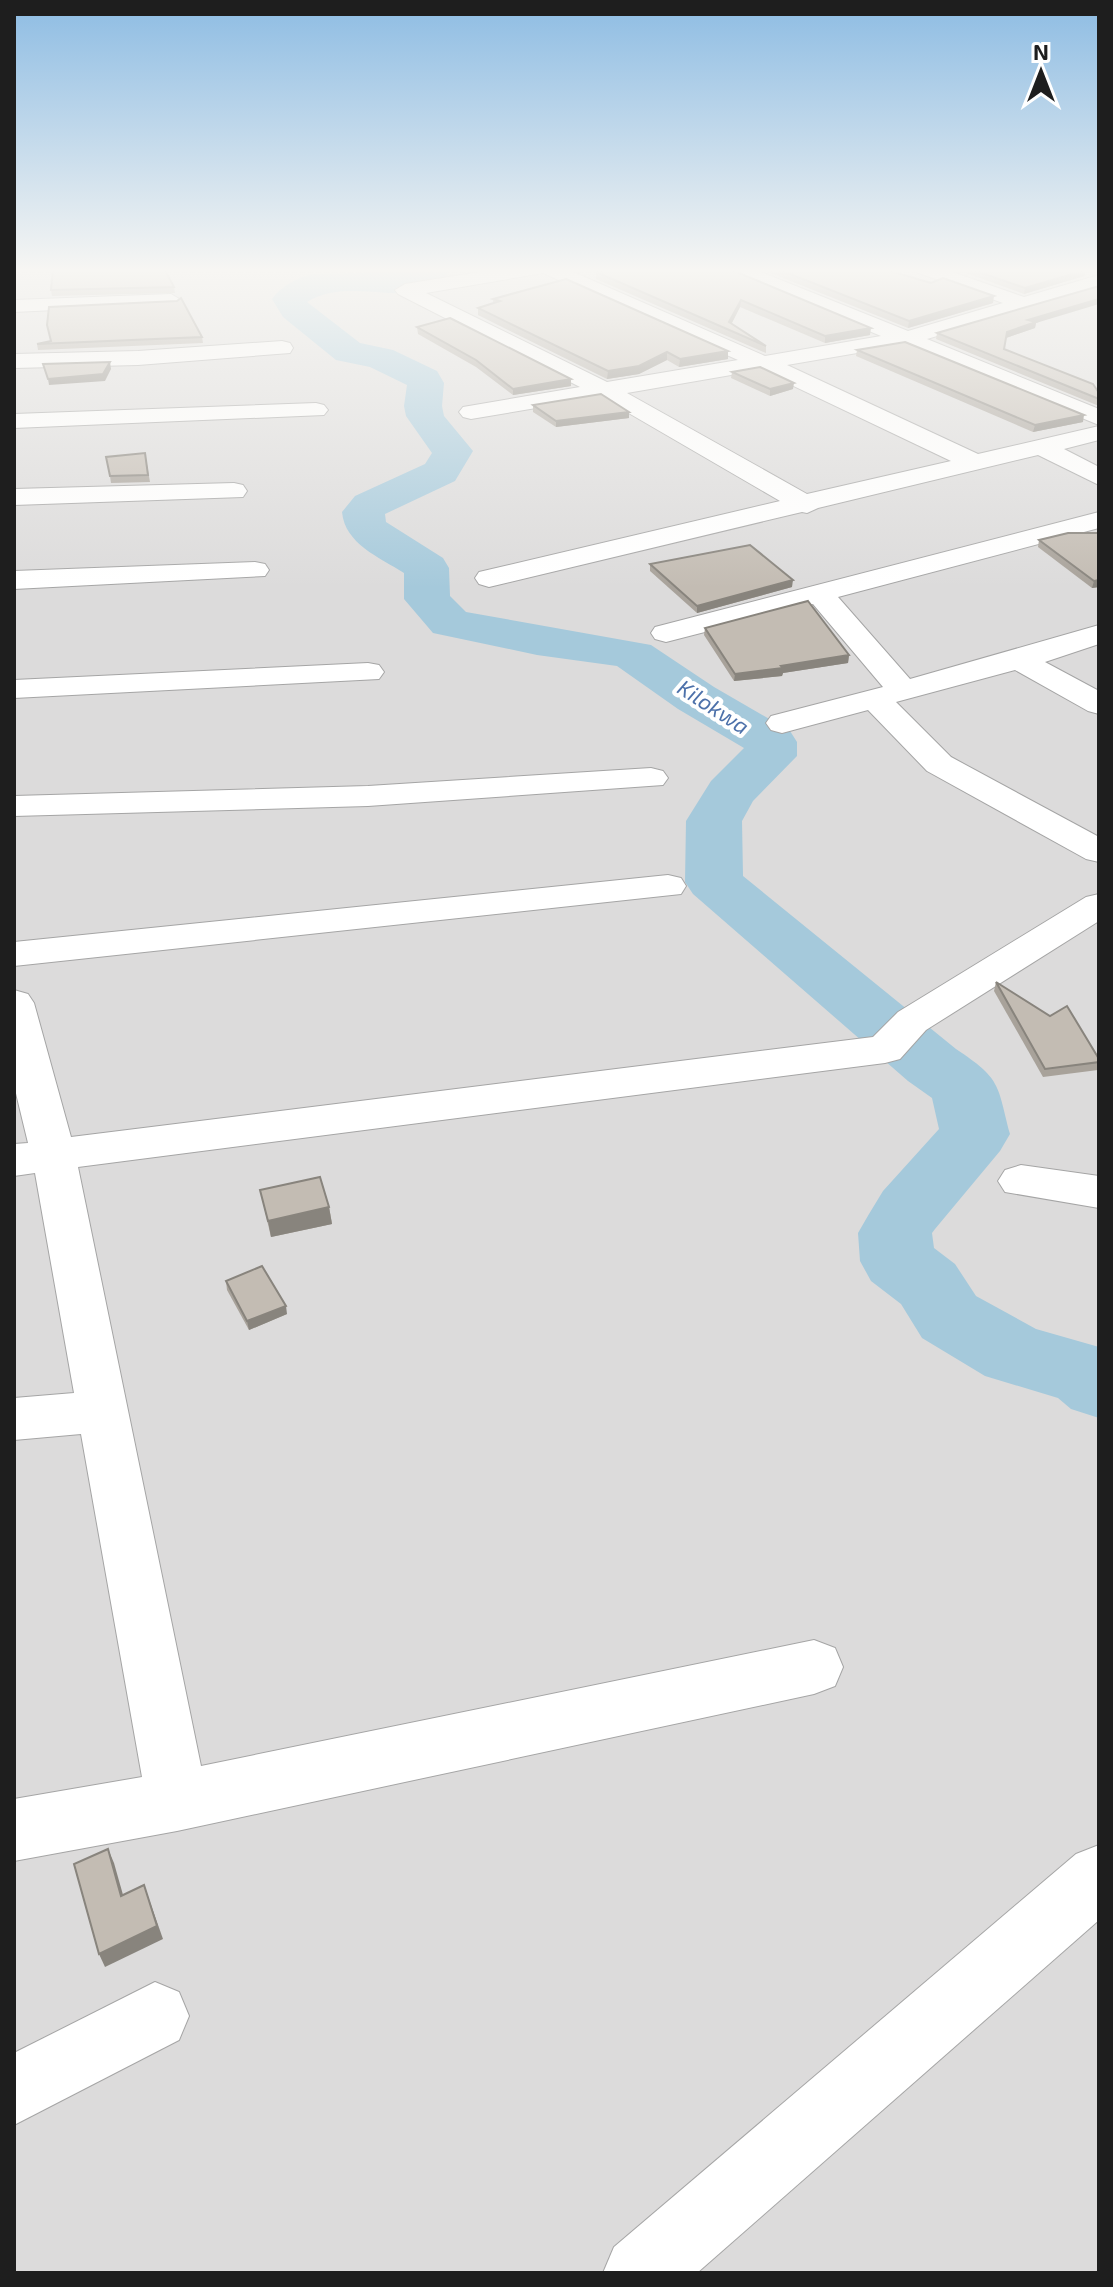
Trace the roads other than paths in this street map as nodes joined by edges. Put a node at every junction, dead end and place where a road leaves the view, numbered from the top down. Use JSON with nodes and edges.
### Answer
{"nodes":[{"id":1,"x":574,"y":375,"type":"edge"},
{"id":2,"x":698,"y":375,"type":"edge"},
{"id":3,"x":788,"y":375,"type":"edge"},
{"id":4,"x":996,"y":375,"type":"edge"},
{"id":5,"x":607,"y":391,"type":"junction"},
{"id":6,"x":316,"y":410,"type":"dead end"},
{"id":7,"x":471,"y":412,"type":"dead end"},
{"id":8,"x":1099,"y":418,"type":"edge"},
{"id":9,"x":14,"y":421,"type":"edge"},
{"id":10,"x":1099,"y":433,"type":"edge"},
{"id":11,"x":1043,"y":448,"type":"junction"},
{"id":12,"x":976,"y":463,"type":"junction"},
{"id":13,"x":1099,"y":477,"type":"edge"},
{"id":14,"x":234,"y":491,"type":"dead end"},
{"id":15,"x":14,"y":497,"type":"edge"},
{"id":16,"x":807,"y":505,"type":"junction"},
{"id":17,"x":1099,"y":520,"type":"edge"},
{"id":18,"x":255,"y":570,"type":"dead end"},
{"id":19,"x":489,"y":578,"type":"dead end"},
{"id":20,"x":14,"y":580,"type":"edge"},
{"id":21,"x":819,"y":593,"type":"junction"},
{"id":22,"x":666,"y":633,"type":"dead end"},
{"id":23,"x":1099,"y":634,"type":"edge"},
{"id":24,"x":1019,"y":660,"type":"junction"},
{"id":25,"x":368,"y":672,"type":"dead end"},
{"id":26,"x":14,"y":689,"type":"edge"},
{"id":27,"x":889,"y":695,"type":"junction"},
{"id":28,"x":1099,"y":704,"type":"edge"},
{"id":29,"x":782,"y":723,"type":"dead end"},
{"id":30,"x":651,"y":778,"type":"dead end"},
{"id":31,"x":14,"y":806,"type":"edge"},
{"id":32,"x":1099,"y":851,"type":"edge"},
{"id":33,"x":668,"y":886,"type":"dead end"},
{"id":34,"x":1099,"y":905,"type":"edge"},
{"id":35,"x":14,"y":954,"type":"edge"},
{"id":36,"x":14,"y":1003,"type":"edge"},
{"id":37,"x":34,"y":1159,"type":"edge"},
{"id":38,"x":1021,"y":1181,"type":"dead end"},
{"id":39,"x":1099,"y":1192,"type":"edge"},
{"id":40,"x":103,"y":1411,"type":"junction"},
{"id":41,"x":14,"y":1419,"type":"edge"},
{"id":42,"x":814,"y":1667,"type":"dead end"},
{"id":43,"x":177,"y":1801,"type":"junction"},
{"id":44,"x":14,"y":1830,"type":"edge"},
{"id":45,"x":1099,"y":1877,"type":"edge"},
{"id":46,"x":155,"y":2016,"type":"dead end"},
{"id":47,"x":14,"y":2090,"type":"edge"},
{"id":48,"x":640,"y":2273,"type":"edge"}],
"edges":[{"from":1,"to":5,"type":"street"},
{"from":2,"to":5,"type":"street"},
{"from":3,"to":12,"type":"street"},
{"from":4,"to":8,"type":"street"},
{"from":5,"to":7,"type":"street"},
{"from":5,"to":16,"type":"street"},
{"from":6,"to":9,"type":"street"},
{"from":10,"to":11,"type":"street"},
{"from":11,"to":12,"type":"street"},
{"from":11,"to":13,"type":"street"},
{"from":12,"to":16,"type":"street"},
{"from":14,"to":15,"type":"street"},
{"from":16,"to":19,"type":"street"},
{"from":17,"to":21,"type":"street"},
{"from":18,"to":20,"type":"street"},
{"from":21,"to":22,"type":"street"},
{"from":21,"to":27,"type":"street"},
{"from":23,"to":24,"type":"street"},
{"from":24,"to":27,"type":"street"},
{"from":24,"to":28,"type":"street"},
{"from":25,"to":26,"type":"street"},
{"from":27,"to":29,"type":"street"},
{"from":27,"to":32,"type":"street"},
{"from":30,"to":31,"type":"street"},
{"from":33,"to":35,"type":"street"},
{"from":34,"to":37,"type":"street"},
{"from":36,"to":37,"type":"street"},
{"from":37,"to":40,"type":"street"},
{"from":38,"to":39,"type":"street"},
{"from":40,"to":41,"type":"street"},
{"from":40,"to":43,"type":"street"},
{"from":42,"to":43,"type":"street"},
{"from":43,"to":44,"type":"street"},
{"from":45,"to":48,"type":"street"},
{"from":46,"to":47,"type":"street"}]}
